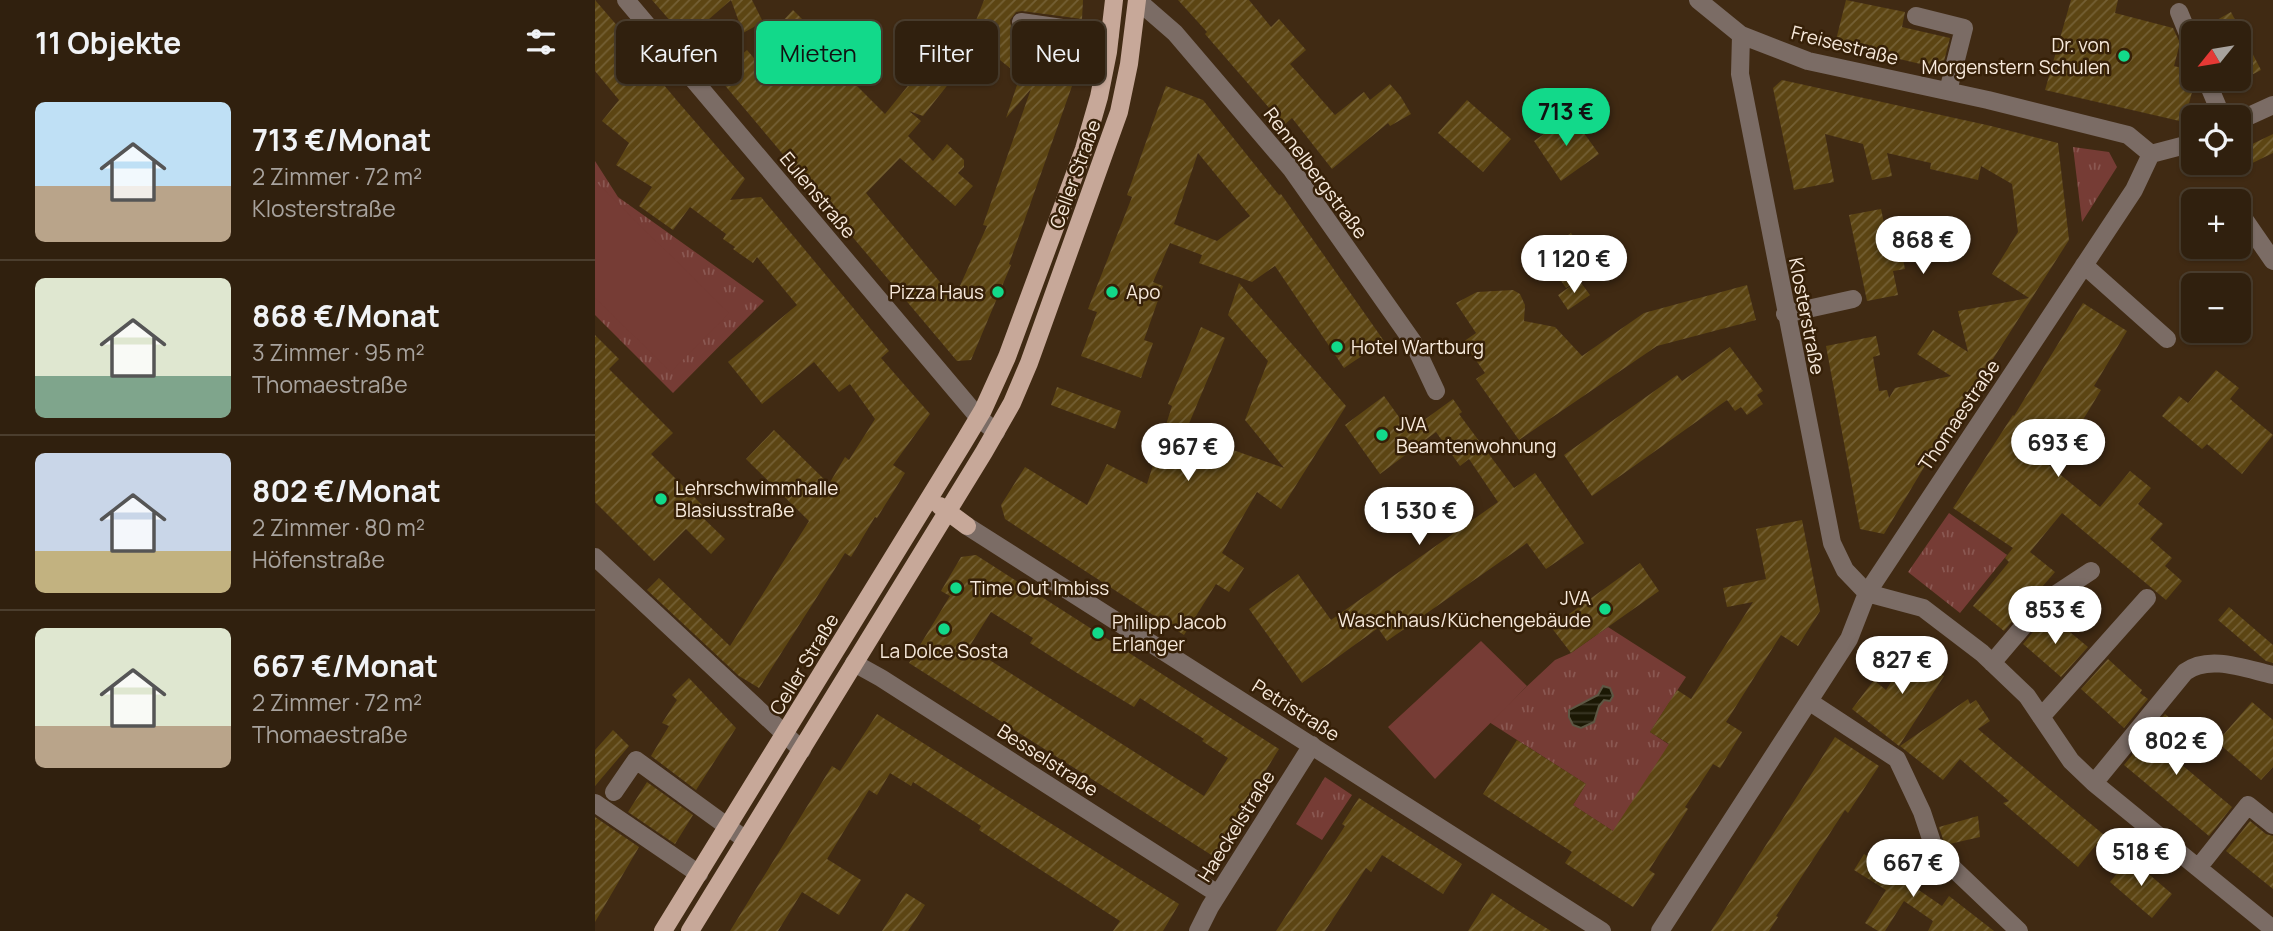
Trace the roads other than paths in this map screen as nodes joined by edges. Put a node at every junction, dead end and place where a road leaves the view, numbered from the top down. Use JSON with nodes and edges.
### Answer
{"nodes":[{"id":1,"x":626,"y":0,"type":"edge"},
{"id":2,"x":1114,"y":0,"type":"edge"},
{"id":3,"x":1137,"y":0,"type":"edge"},
{"id":4,"x":1698,"y":0,"type":"edge"},
{"id":5,"x":2179,"y":12,"type":"dead end"},
{"id":6,"x":1916,"y":16,"type":"dead end"},
{"id":7,"x":2183,"y":21,"type":"edge"},
{"id":8,"x":1105,"y":35,"type":"edge"},
{"id":9,"x":1741,"y":35,"type":"junction"},
{"id":10,"x":1110,"y":36,"type":"junction"},
{"id":11,"x":1948,"y":91,"type":"junction"},
{"id":12,"x":2273,"y":105,"type":"edge"},
{"id":13,"x":2251,"y":115,"type":"edge"},
{"id":14,"x":2181,"y":146,"type":"edge"},
{"id":15,"x":2151,"y":154,"type":"junction"},
{"id":16,"x":2251,"y":229,"type":"edge"},
{"id":17,"x":2273,"y":261,"type":"edge"},
{"id":18,"x":2084,"y":265,"type":"junction"},
{"id":19,"x":1853,"y":299,"type":"dead end"},
{"id":20,"x":1785,"y":314,"type":"junction"},
{"id":21,"x":2167,"y":339,"type":"dead end"},
{"id":22,"x":1436,"y":391,"type":"dead end"},
{"id":23,"x":979,"y":418,"type":"junction"},
{"id":24,"x":996,"y":432,"type":"junction"},
{"id":25,"x":962,"y":488,"type":"junction"},
{"id":26,"x":930,"y":496,"type":"junction"},
{"id":27,"x":948,"y":512,"type":"junction"},
{"id":28,"x":967,"y":526,"type":"junction"},
{"id":29,"x":595,"y":557,"type":"edge"},
{"id":30,"x":2091,"y":571,"type":"dead end"},
{"id":31,"x":1867,"y":593,"type":"junction"},
{"id":32,"x":2147,"y":598,"type":"dead end"},
{"id":33,"x":854,"y":663,"type":"junction"},
{"id":34,"x":1992,"y":663,"type":"junction"},
{"id":35,"x":2273,"y":675,"type":"edge"},
{"id":36,"x":1810,"y":702,"type":"junction"},
{"id":37,"x":2041,"y":717,"type":"junction"},
{"id":38,"x":785,"y":735,"type":"junction"},
{"id":39,"x":1312,"y":745,"type":"junction"},
{"id":40,"x":802,"y":751,"type":"junction"},
{"id":41,"x":2094,"y":783,"type":"junction"},
{"id":42,"x":614,"y":792,"type":"dead end"},
{"id":43,"x":595,"y":803,"type":"edge"},
{"id":44,"x":2273,"y":825,"type":"edge"},
{"id":45,"x":728,"y":827,"type":"junction"},
{"id":46,"x":746,"y":840,"type":"junction"},
{"id":47,"x":2198,"y":868,"type":"junction"},
{"id":48,"x":699,"y":874,"type":"junction"},
{"id":49,"x":1218,"y":894,"type":"junction"},
{"id":50,"x":2006,"y":923,"type":"edge"},
{"id":51,"x":2273,"y":929,"type":"edge"},
{"id":52,"x":663,"y":931,"type":"edge"},
{"id":53,"x":690,"y":931,"type":"edge"},
{"id":54,"x":1198,"y":931,"type":"edge"},
{"id":55,"x":1602,"y":931,"type":"edge"},
{"id":56,"x":1660,"y":931,"type":"edge"},
{"id":57,"x":2019,"y":931,"type":"edge"}],
"edges":[{"from":1,"to":23,"type":"street","name":"Eulenstraße"},
{"from":2,"to":10,"type":"main road","name":"Celler Straße"},
{"from":3,"to":22,"type":"street","name":"Rennelbergstraße"},
{"from":3,"to":24,"type":"main road","name":"Celler Straße"},
{"from":4,"to":9,"type":"street","name":"Freisestraße"},
{"from":5,"to":7,"type":"street"},
{"from":6,"to":11,"type":"street"},
{"from":8,"to":10,"type":"street"},
{"from":9,"to":11,"type":"street","name":"Freisestraße"},
{"from":9,"to":20,"type":"street","name":"Klosterstraße"},
{"from":10,"to":23,"type":"main road","name":"Celler Straße"},
{"from":11,"to":15,"type":"street","name":"Freisestraße"},
{"from":12,"to":13,"type":"street"},
{"from":14,"to":15,"type":"street"},
{"from":15,"to":18,"type":"street","name":"Thomaestraße"},
{"from":16,"to":17,"type":"street"},
{"from":18,"to":21,"type":"street"},
{"from":18,"to":31,"type":"street","name":"Thomaestraße"},
{"from":19,"to":20,"type":"street"},
{"from":20,"to":31,"type":"street","name":"Klosterstraße"},
{"from":23,"to":24,"type":"street"},
{"from":23,"to":26,"type":"main road","name":"Celler Straße"},
{"from":24,"to":25,"type":"main road","name":"Celler Straße"},
{"from":25,"to":27,"type":"main road","name":"Celler Straße"},
{"from":25,"to":28,"type":"main road"},
{"from":26,"to":27,"type":"main road"},
{"from":26,"to":38,"type":"main road","name":"Celler Straße"},
{"from":27,"to":28,"type":"main road"},
{"from":27,"to":33,"type":"main road","name":"Celler Straße"},
{"from":28,"to":39,"type":"street","name":"Petristraße"},
{"from":29,"to":38,"type":"street"},
{"from":30,"to":34,"type":"street"},
{"from":31,"to":34,"type":"street"},
{"from":31,"to":36,"type":"street","name":"Thomaestraße"},
{"from":32,"to":37,"type":"street"},
{"from":33,"to":40,"type":"main road","name":"Celler Straße"},
{"from":33,"to":49,"type":"street","name":"Besselstraße"},
{"from":34,"to":37,"type":"street"},
{"from":35,"to":41,"type":"street"},
{"from":36,"to":50,"type":"street"},
{"from":36,"to":56,"type":"street","name":"Thomaestraße"},
{"from":37,"to":41,"type":"street"},
{"from":38,"to":40,"type":"street"},
{"from":38,"to":45,"type":"main road","name":"Celler Straße"},
{"from":39,"to":49,"type":"street","name":"Haeckelstraße"},
{"from":39,"to":55,"type":"street","name":"Petristraße"},
{"from":40,"to":46,"type":"main road","name":"Celler Straße"},
{"from":41,"to":47,"type":"street"},
{"from":42,"to":45,"type":"street"},
{"from":43,"to":48,"type":"street"},
{"from":44,"to":47,"type":"street"},
{"from":45,"to":46,"type":"street"},
{"from":45,"to":48,"type":"main road","name":"Celler Straße"},
{"from":46,"to":53,"type":"main road","name":"Celler Straße"},
{"from":47,"to":51,"type":"street"},
{"from":48,"to":52,"type":"main road","name":"Celler Straße"},
{"from":49,"to":54,"type":"street","name":"Haeckelstraße"},
{"from":50,"to":57,"type":"street"}]}
